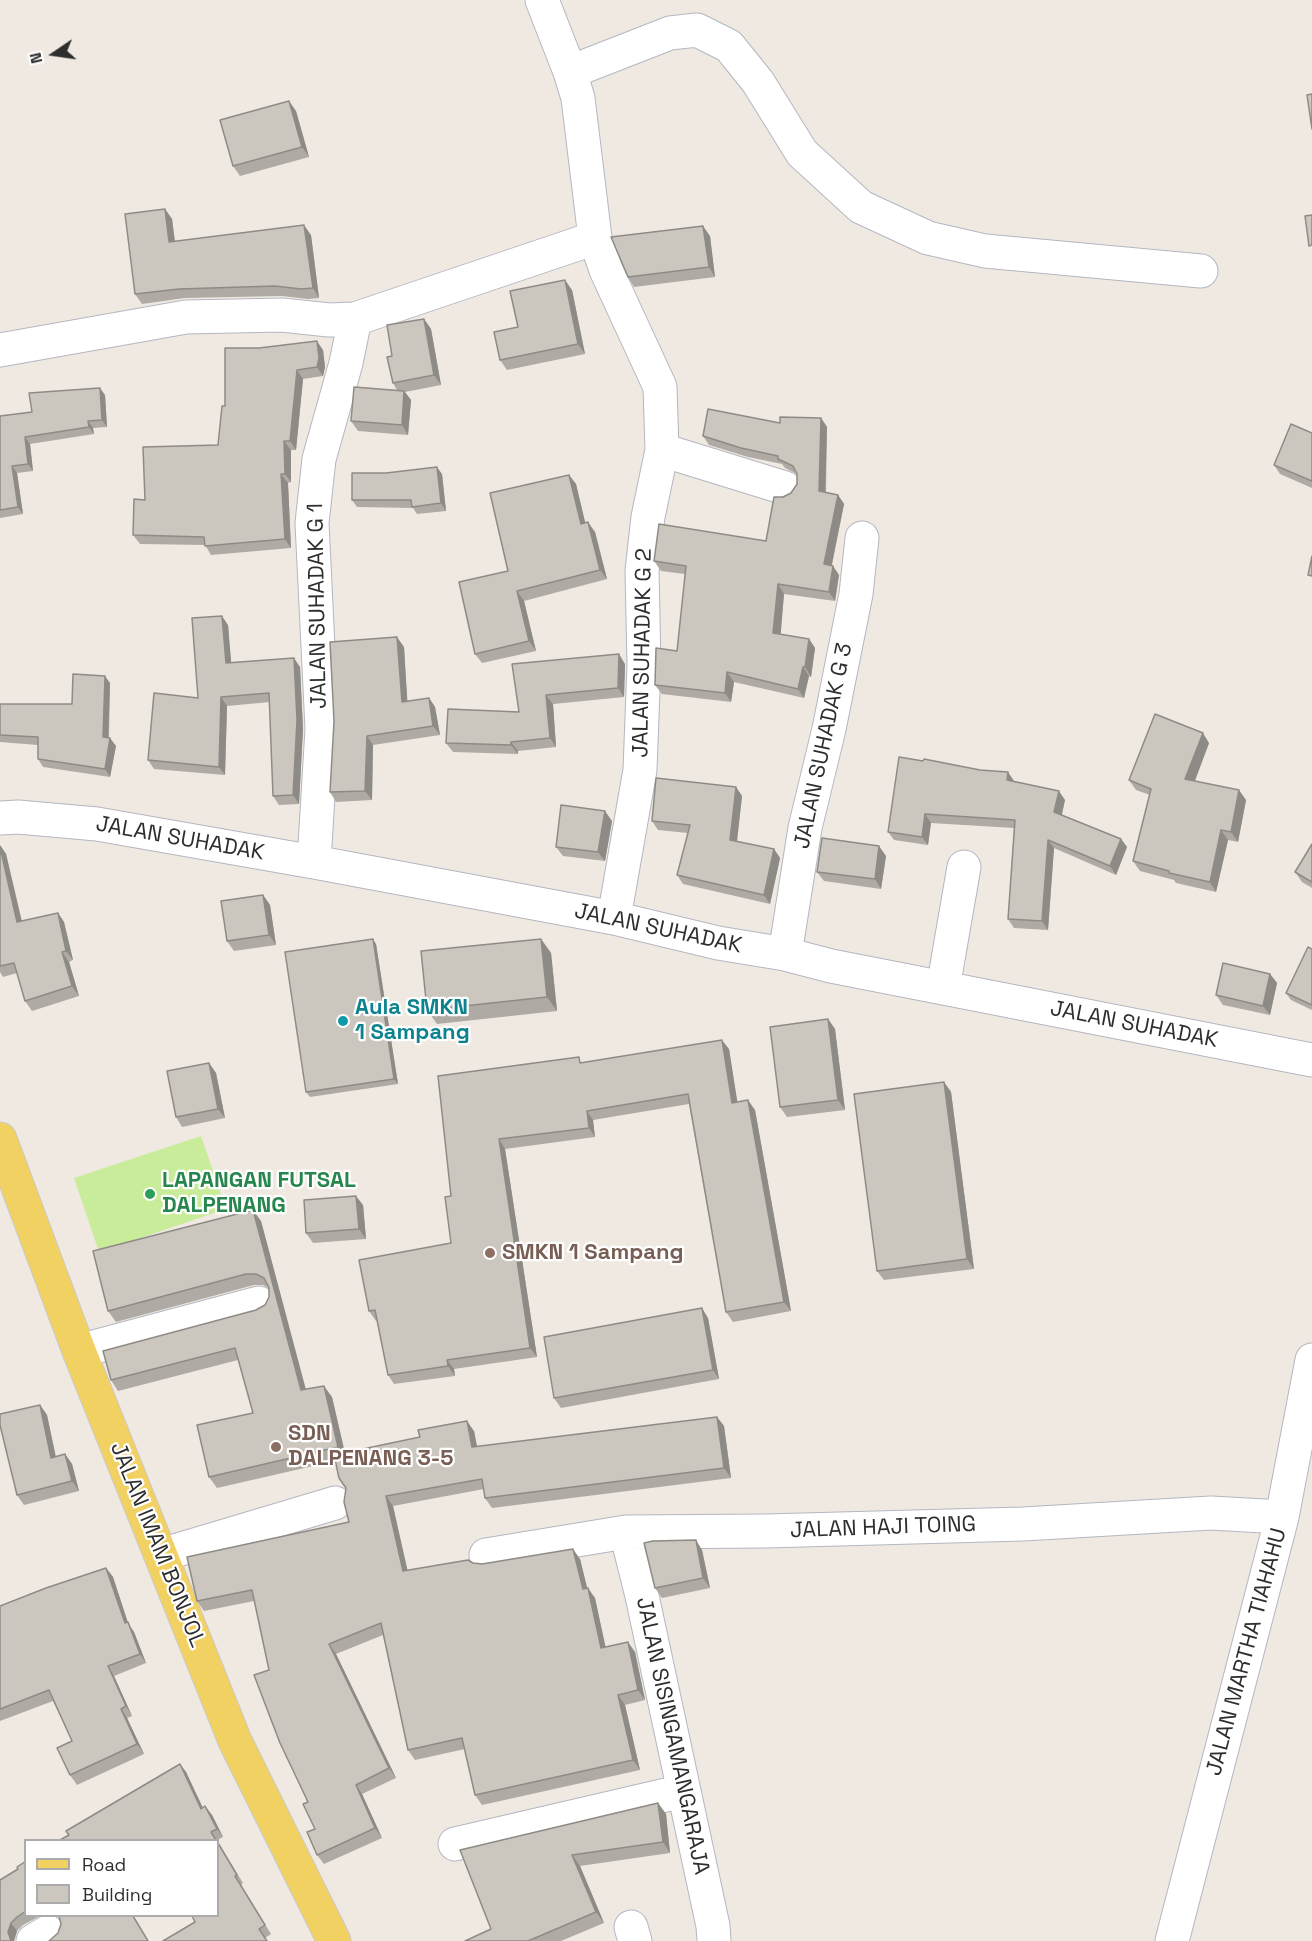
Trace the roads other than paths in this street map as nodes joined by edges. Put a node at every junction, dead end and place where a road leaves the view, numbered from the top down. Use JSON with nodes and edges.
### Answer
{"nodes":[{"id":1,"x":542,"y":0,"type":"edge"},
{"id":2,"x":570,"y":72,"type":"junction"},
{"id":3,"x":595,"y":238,"type":"junction"},
{"id":4,"x":1201,"y":271,"type":"dead end"},
{"id":5,"x":355,"y":319,"type":"junction"},
{"id":6,"x":0,"y":350,"type":"edge"},
{"id":7,"x":662,"y":450,"type":"junction"},
{"id":8,"x":785,"y":489,"type":"dead end"},
{"id":9,"x":862,"y":538,"type":"dead end"},
{"id":10,"x":0,"y":818,"type":"edge"},
{"id":11,"x":314,"y":862,"type":"junction"},
{"id":12,"x":964,"y":867,"type":"dead end"},
{"id":13,"x":614,"y":918,"type":"junction"},
{"id":14,"x":785,"y":954,"type":"junction"},
{"id":15,"x":943,"y":988,"type":"junction"},
{"id":16,"x":1312,"y":1060,"type":"edge"},
{"id":17,"x":0,"y":1139,"type":"edge"},
{"id":18,"x":259,"y":1303,"type":"dead end"},
{"id":19,"x":79,"y":1351,"type":"junction"},
{"id":20,"x":1312,"y":1360,"type":"edge"},
{"id":21,"x":335,"y":1503,"type":"dead end"},
{"id":22,"x":1282,"y":1517,"type":"junction"},
{"id":23,"x":626,"y":1532,"type":"junction"},
{"id":24,"x":161,"y":1555,"type":"junction"},
{"id":25,"x":486,"y":1555,"type":"dead end"},
{"id":26,"x":683,"y":1791,"type":"junction"},
{"id":27,"x":455,"y":1844,"type":"dead end"},
{"id":28,"x":334,"y":1941,"type":"edge"},
{"id":29,"x":714,"y":1941,"type":"edge"},
{"id":30,"x":1172,"y":1941,"type":"edge"}],
"edges":[{"from":1,"to":2,"type":"street"},
{"from":2,"to":3,"type":"street"},
{"from":2,"to":4,"type":"street"},
{"from":3,"to":5,"type":"street"},
{"from":3,"to":7,"type":"street","name":"JALAN SUHADAK G 2"},
{"from":5,"to":6,"type":"street"},
{"from":5,"to":11,"type":"street","name":"JALAN SUHADAK G 1"},
{"from":7,"to":8,"type":"street"},
{"from":7,"to":13,"type":"street","name":"JALAN SUHADAK G 2"},
{"from":9,"to":14,"type":"street","name":"JALAN SUHADAK G 3"},
{"from":10,"to":11,"type":"street","name":"JALAN SUHADAK"},
{"from":11,"to":13,"type":"street","name":"JALAN SUHADAK"},
{"from":12,"to":15,"type":"street"},
{"from":13,"to":14,"type":"street","name":"JALAN SUHADAK"},
{"from":14,"to":15,"type":"street","name":"JALAN SUHADAK"},
{"from":15,"to":16,"type":"street","name":"JALAN SUHADAK"},
{"from":17,"to":19,"type":"main road","name":"JALAN IMAM BONJOL"},
{"from":18,"to":19,"type":"street"},
{"from":19,"to":24,"type":"main road","name":"JALAN IMAM BONJOL"},
{"from":20,"to":22,"type":"street","name":"JALAN MARTHA TIAHAHU"},
{"from":21,"to":24,"type":"street"},
{"from":22,"to":23,"type":"street","name":"JALAN HAJI TOING"},
{"from":22,"to":30,"type":"street","name":"JALAN MARTHA TIAHAHU"},
{"from":23,"to":25,"type":"street","name":"JALAN HAJI TOING"},
{"from":23,"to":26,"type":"street","name":"JALAN SISINGAMANGARAJA"},
{"from":24,"to":28,"type":"main road","name":"JALAN IMAM BONJOL"},
{"from":26,"to":27,"type":"street"},
{"from":26,"to":29,"type":"street","name":"JALAN SISINGAMANGARAJA"}]}
